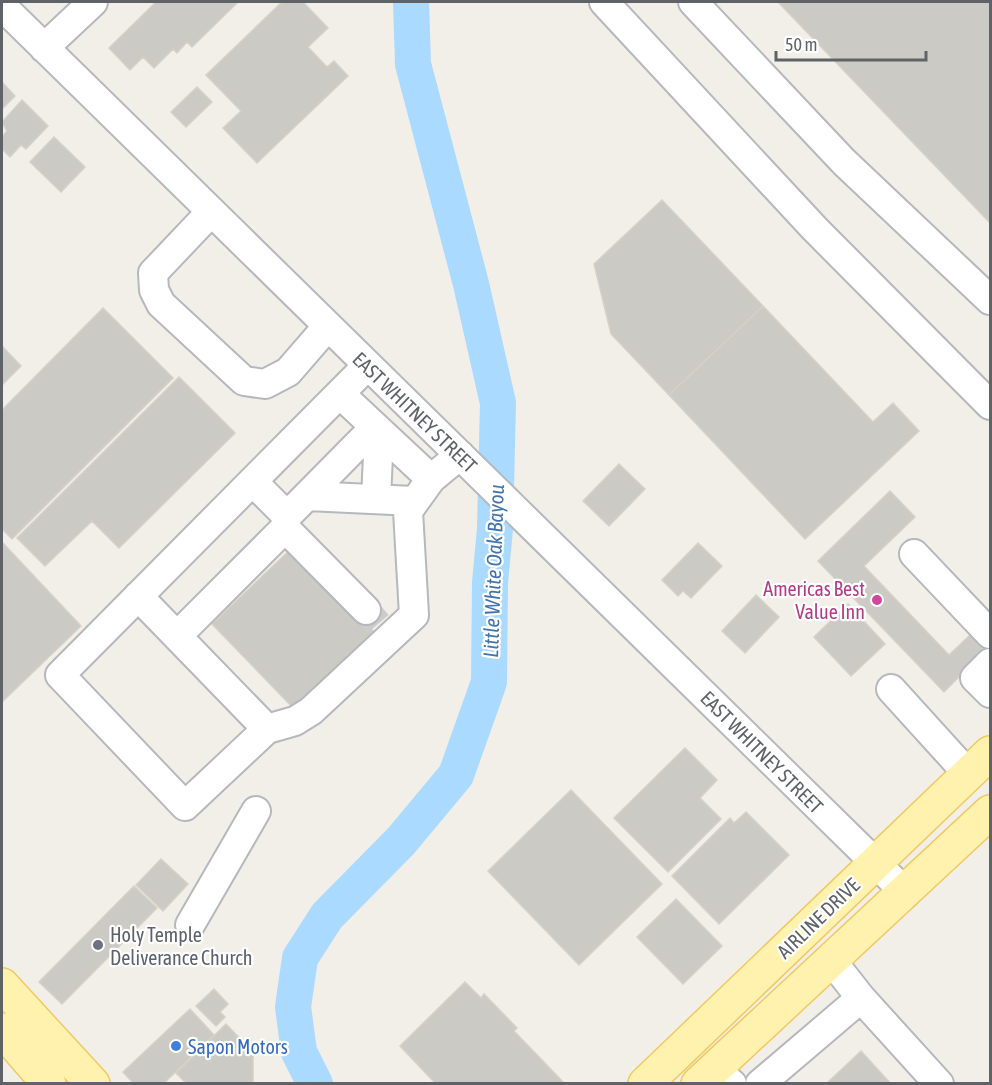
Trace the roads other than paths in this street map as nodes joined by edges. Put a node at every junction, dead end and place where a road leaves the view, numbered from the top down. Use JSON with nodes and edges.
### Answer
{"nodes":[{"id":1,"x":93,"y":2,"type":"edge"},
{"id":2,"x":604,"y":2,"type":"edge"},
{"id":3,"x":693,"y":2,"type":"edge"},
{"id":4,"x":2,"y":6,"type":"edge"},
{"id":5,"x":44,"y":48,"type":"junction"},
{"id":6,"x":210,"y":213,"type":"junction"},
{"id":7,"x":990,"y":300,"type":"edge"},
{"id":8,"x":327,"y":327,"type":"junction"},
{"id":9,"x":367,"y":366,"type":"junction"},
{"id":10,"x":340,"y":394,"type":"junction"},
{"id":11,"x":990,"y":405,"type":"edge"},
{"id":12,"x":370,"y":432,"type":"junction"},
{"id":13,"x":455,"y":450,"type":"junction"},
{"id":14,"x":253,"y":482,"type":"junction"},
{"id":15,"x":422,"y":490,"type":"junction"},
{"id":16,"x":307,"y":496,"type":"junction"},
{"id":17,"x":376,"y":499,"type":"junction"},
{"id":18,"x":286,"y":522,"type":"junction"},
{"id":19,"x":914,"y":554,"type":"dead end"},
{"id":20,"x":138,"y":596,"type":"junction"},
{"id":21,"x":379,"y":624,"type":"junction"},
{"id":22,"x":990,"y":634,"type":"edge"},
{"id":23,"x":177,"y":636,"type":"junction"},
{"id":24,"x":990,"y":663,"type":"edge"},
{"id":25,"x":891,"y":689,"type":"dead end"},
{"id":26,"x":990,"y":693,"type":"edge"},
{"id":27,"x":267,"y":729,"type":"junction"},
{"id":28,"x":980,"y":764,"type":"edge"},
{"id":29,"x":255,"y":811,"type":"dead end"},
{"id":30,"x":990,"y":812,"type":"edge"},
{"id":31,"x":875,"y":864,"type":"junction"},
{"id":32,"x":906,"y":893,"type":"junction"},
{"id":33,"x":190,"y":925,"type":"dead end"},
{"id":34,"x":832,"y":960,"type":"junction"},
{"id":35,"x":2,"y":985,"type":"edge"},
{"id":36,"x":861,"y":998,"type":"junction"},
{"id":37,"x":2,"y":1030,"type":"edge"},
{"id":38,"x":45,"y":1073,"type":"edge"},
{"id":39,"x":715,"y":1078,"type":"edge"},
{"id":40,"x":93,"y":1083,"type":"edge"},
{"id":41,"x":645,"y":1083,"type":"edge"},
{"id":42,"x":760,"y":1083,"type":"edge"},
{"id":43,"x":939,"y":1083,"type":"edge"}],
"edges":[{"from":1,"to":5,"type":"street"},
{"from":2,"to":11,"type":"street"},
{"from":3,"to":7,"type":"street"},
{"from":4,"to":5,"type":"street","name":"EAST WHITNEY STREET"},
{"from":5,"to":6,"type":"street","name":"EAST WHITNEY STREET"},
{"from":6,"to":8,"type":"street","name":"EAST WHITNEY STREET"},
{"from":6,"to":8,"type":"street"},
{"from":8,"to":9,"type":"street","name":"EAST WHITNEY STREET"},
{"from":9,"to":10,"type":"street"},
{"from":9,"to":13,"type":"street","name":"EAST WHITNEY STREET"},
{"from":10,"to":12,"type":"street"},
{"from":10,"to":14,"type":"street"},
{"from":12,"to":15,"type":"street"},
{"from":12,"to":16,"type":"street"},
{"from":12,"to":17,"type":"street"},
{"from":13,"to":15,"type":"street"},
{"from":13,"to":31,"type":"street","name":"EAST WHITNEY STREET"},
{"from":14,"to":18,"type":"street"},
{"from":14,"to":20,"type":"street"},
{"from":15,"to":17,"type":"street"},
{"from":15,"to":21,"type":"street"},
{"from":16,"to":17,"type":"street"},
{"from":16,"to":18,"type":"street"},
{"from":18,"to":21,"type":"street"},
{"from":18,"to":23,"type":"street"},
{"from":19,"to":22,"type":"street"},
{"from":20,"to":23,"type":"street"},
{"from":20,"to":27,"type":"street"},
{"from":21,"to":27,"type":"street"},
{"from":23,"to":27,"type":"street"},
{"from":24,"to":26,"type":"street"},
{"from":25,"to":28,"type":"street"},
{"from":28,"to":31,"type":"main road","name":"AIRLINE DRIVE"},
{"from":29,"to":33,"type":"street"},
{"from":30,"to":32,"type":"main road","name":"AIRLINE DRIVE"},
{"from":31,"to":32,"type":"street","name":"EAST WHITNEY STREET"},
{"from":31,"to":41,"type":"main road","name":"AIRLINE DRIVE"},
{"from":32,"to":34,"type":"main road","name":"AIRLINE DRIVE"},
{"from":34,"to":36,"type":"street"},
{"from":34,"to":39,"type":"main road","name":"AIRLINE DRIVE"},
{"from":35,"to":38,"type":"main road"},
{"from":36,"to":42,"type":"street"},
{"from":36,"to":43,"type":"street"},
{"from":37,"to":38,"type":"main road"},
{"from":38,"to":40,"type":"main road"}]}
